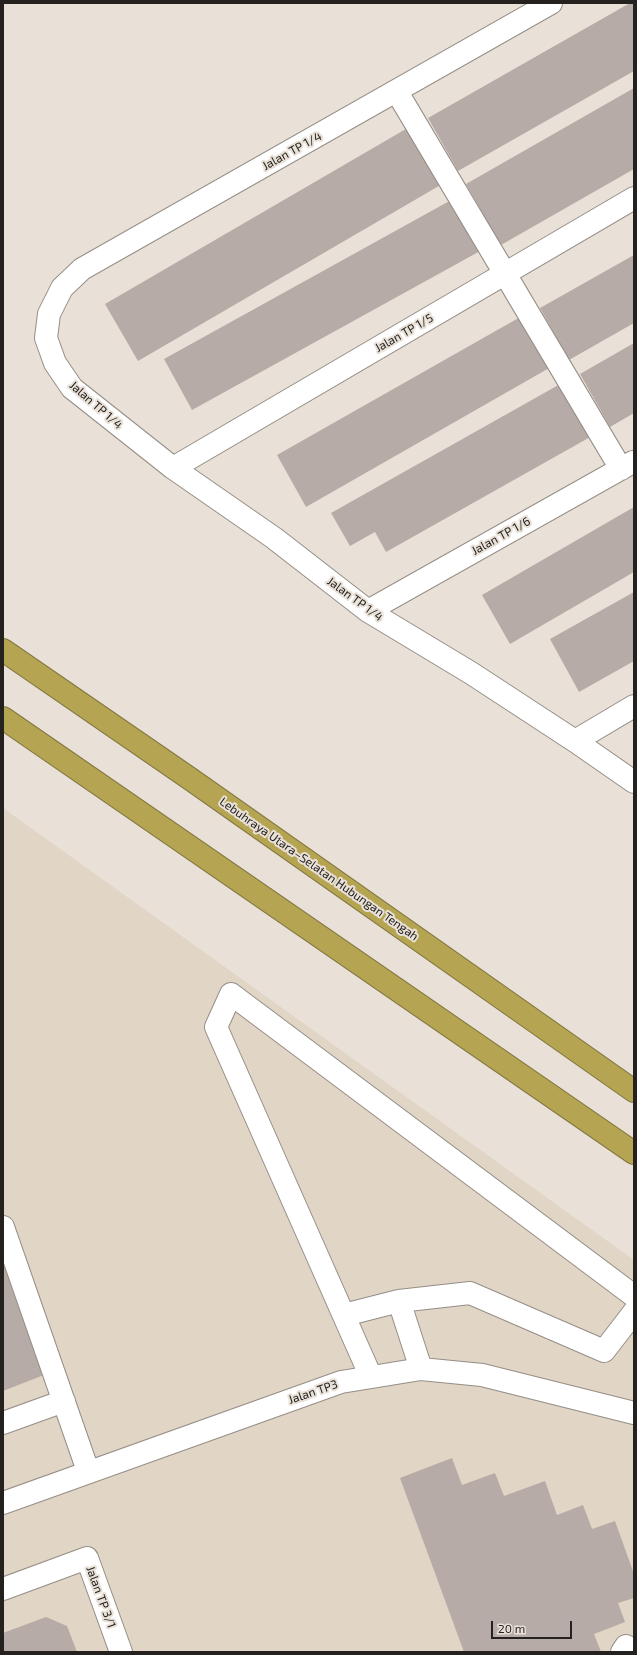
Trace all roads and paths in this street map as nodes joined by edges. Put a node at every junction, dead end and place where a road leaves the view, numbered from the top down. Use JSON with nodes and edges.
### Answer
{"nodes":[{"id":1,"x":551,"y":3,"type":"edge"},
{"id":2,"x":397,"y":92,"type":"junction"},
{"id":3,"x":634,"y":198,"type":"edge"},
{"id":4,"x":505,"y":273,"type":"junction"},
{"id":5,"x":627,"y":465,"type":"edge"},
{"id":6,"x":173,"y":468,"type":"junction"},
{"id":7,"x":368,"y":612,"type":"junction"},
{"id":8,"x":3,"y":650,"type":"edge"},
{"id":9,"x":634,"y":706,"type":"edge"},
{"id":10,"x":3,"y":718,"type":"edge"},
{"id":11,"x":575,"y":740,"type":"junction"},
{"id":12,"x":634,"y":782,"type":"edge"},
{"id":13,"x":634,"y":1091,"type":"edge"},
{"id":14,"x":634,"y":1153,"type":"edge"},
{"id":15,"x":3,"y":1228,"type":"edge"},
{"id":16,"x":634,"y":1296,"type":"edge"},
{"id":17,"x":399,"y":1301,"type":"junction"},
{"id":18,"x":634,"y":1312,"type":"edge"},
{"id":19,"x":344,"y":1315,"type":"junction"},
{"id":20,"x":421,"y":1369,"type":"junction"},
{"id":21,"x":371,"y":1377,"type":"junction"},
{"id":22,"x":64,"y":1401,"type":"junction"},
{"id":23,"x":634,"y":1413,"type":"edge"},
{"id":24,"x":3,"y":1423,"type":"edge"},
{"id":25,"x":88,"y":1471,"type":"junction"},
{"id":26,"x":3,"y":1503,"type":"edge"},
{"id":27,"x":3,"y":1589,"type":"edge"},
{"id":28,"x":121,"y":1652,"type":"edge"},
{"id":29,"x":622,"y":1652,"type":"edge"},
{"id":30,"x":630,"y":1652,"type":"edge"}],
"edges":[{"from":1,"to":2,"type":"street","name":"Jalan TP 1/4"},
{"from":2,"to":4,"type":"street"},
{"from":2,"to":6,"type":"street","name":"Jalan TP 1/4"},
{"from":3,"to":4,"type":"street","name":"Jalan TP 1/5"},
{"from":4,"to":5,"type":"street"},
{"from":4,"to":6,"type":"street","name":"Jalan TP 1/5"},
{"from":5,"to":7,"type":"street","name":"Jalan TP 1/6"},
{"from":6,"to":7,"type":"street","name":"Jalan TP 1/4"},
{"from":7,"to":11,"type":"street","name":"Jalan TP 1/4"},
{"from":8,"to":13,"type":"highway","name":"Lebuhraya Utara–Selatan Hubungan Tengah"},
{"from":9,"to":11,"type":"street"},
{"from":10,"to":14,"type":"highway"},
{"from":11,"to":12,"type":"street","name":"Jalan TP 1/4"},
{"from":15,"to":22,"type":"street"},
{"from":16,"to":19,"type":"street"},
{"from":17,"to":18,"type":"street"},
{"from":17,"to":19,"type":"street"},
{"from":17,"to":20,"type":"street"},
{"from":19,"to":21,"type":"street"},
{"from":20,"to":21,"type":"street","name":"Jalan TP3"},
{"from":20,"to":23,"type":"street","name":"Jalan TP3"},
{"from":21,"to":25,"type":"street","name":"Jalan TP3"},
{"from":22,"to":24,"type":"street"},
{"from":22,"to":25,"type":"street"},
{"from":25,"to":26,"type":"street","name":"Jalan TP3"},
{"from":27,"to":28,"type":"street","name":"Jalan TP 3/1"},
{"from":29,"to":30,"type":"street"}]}
